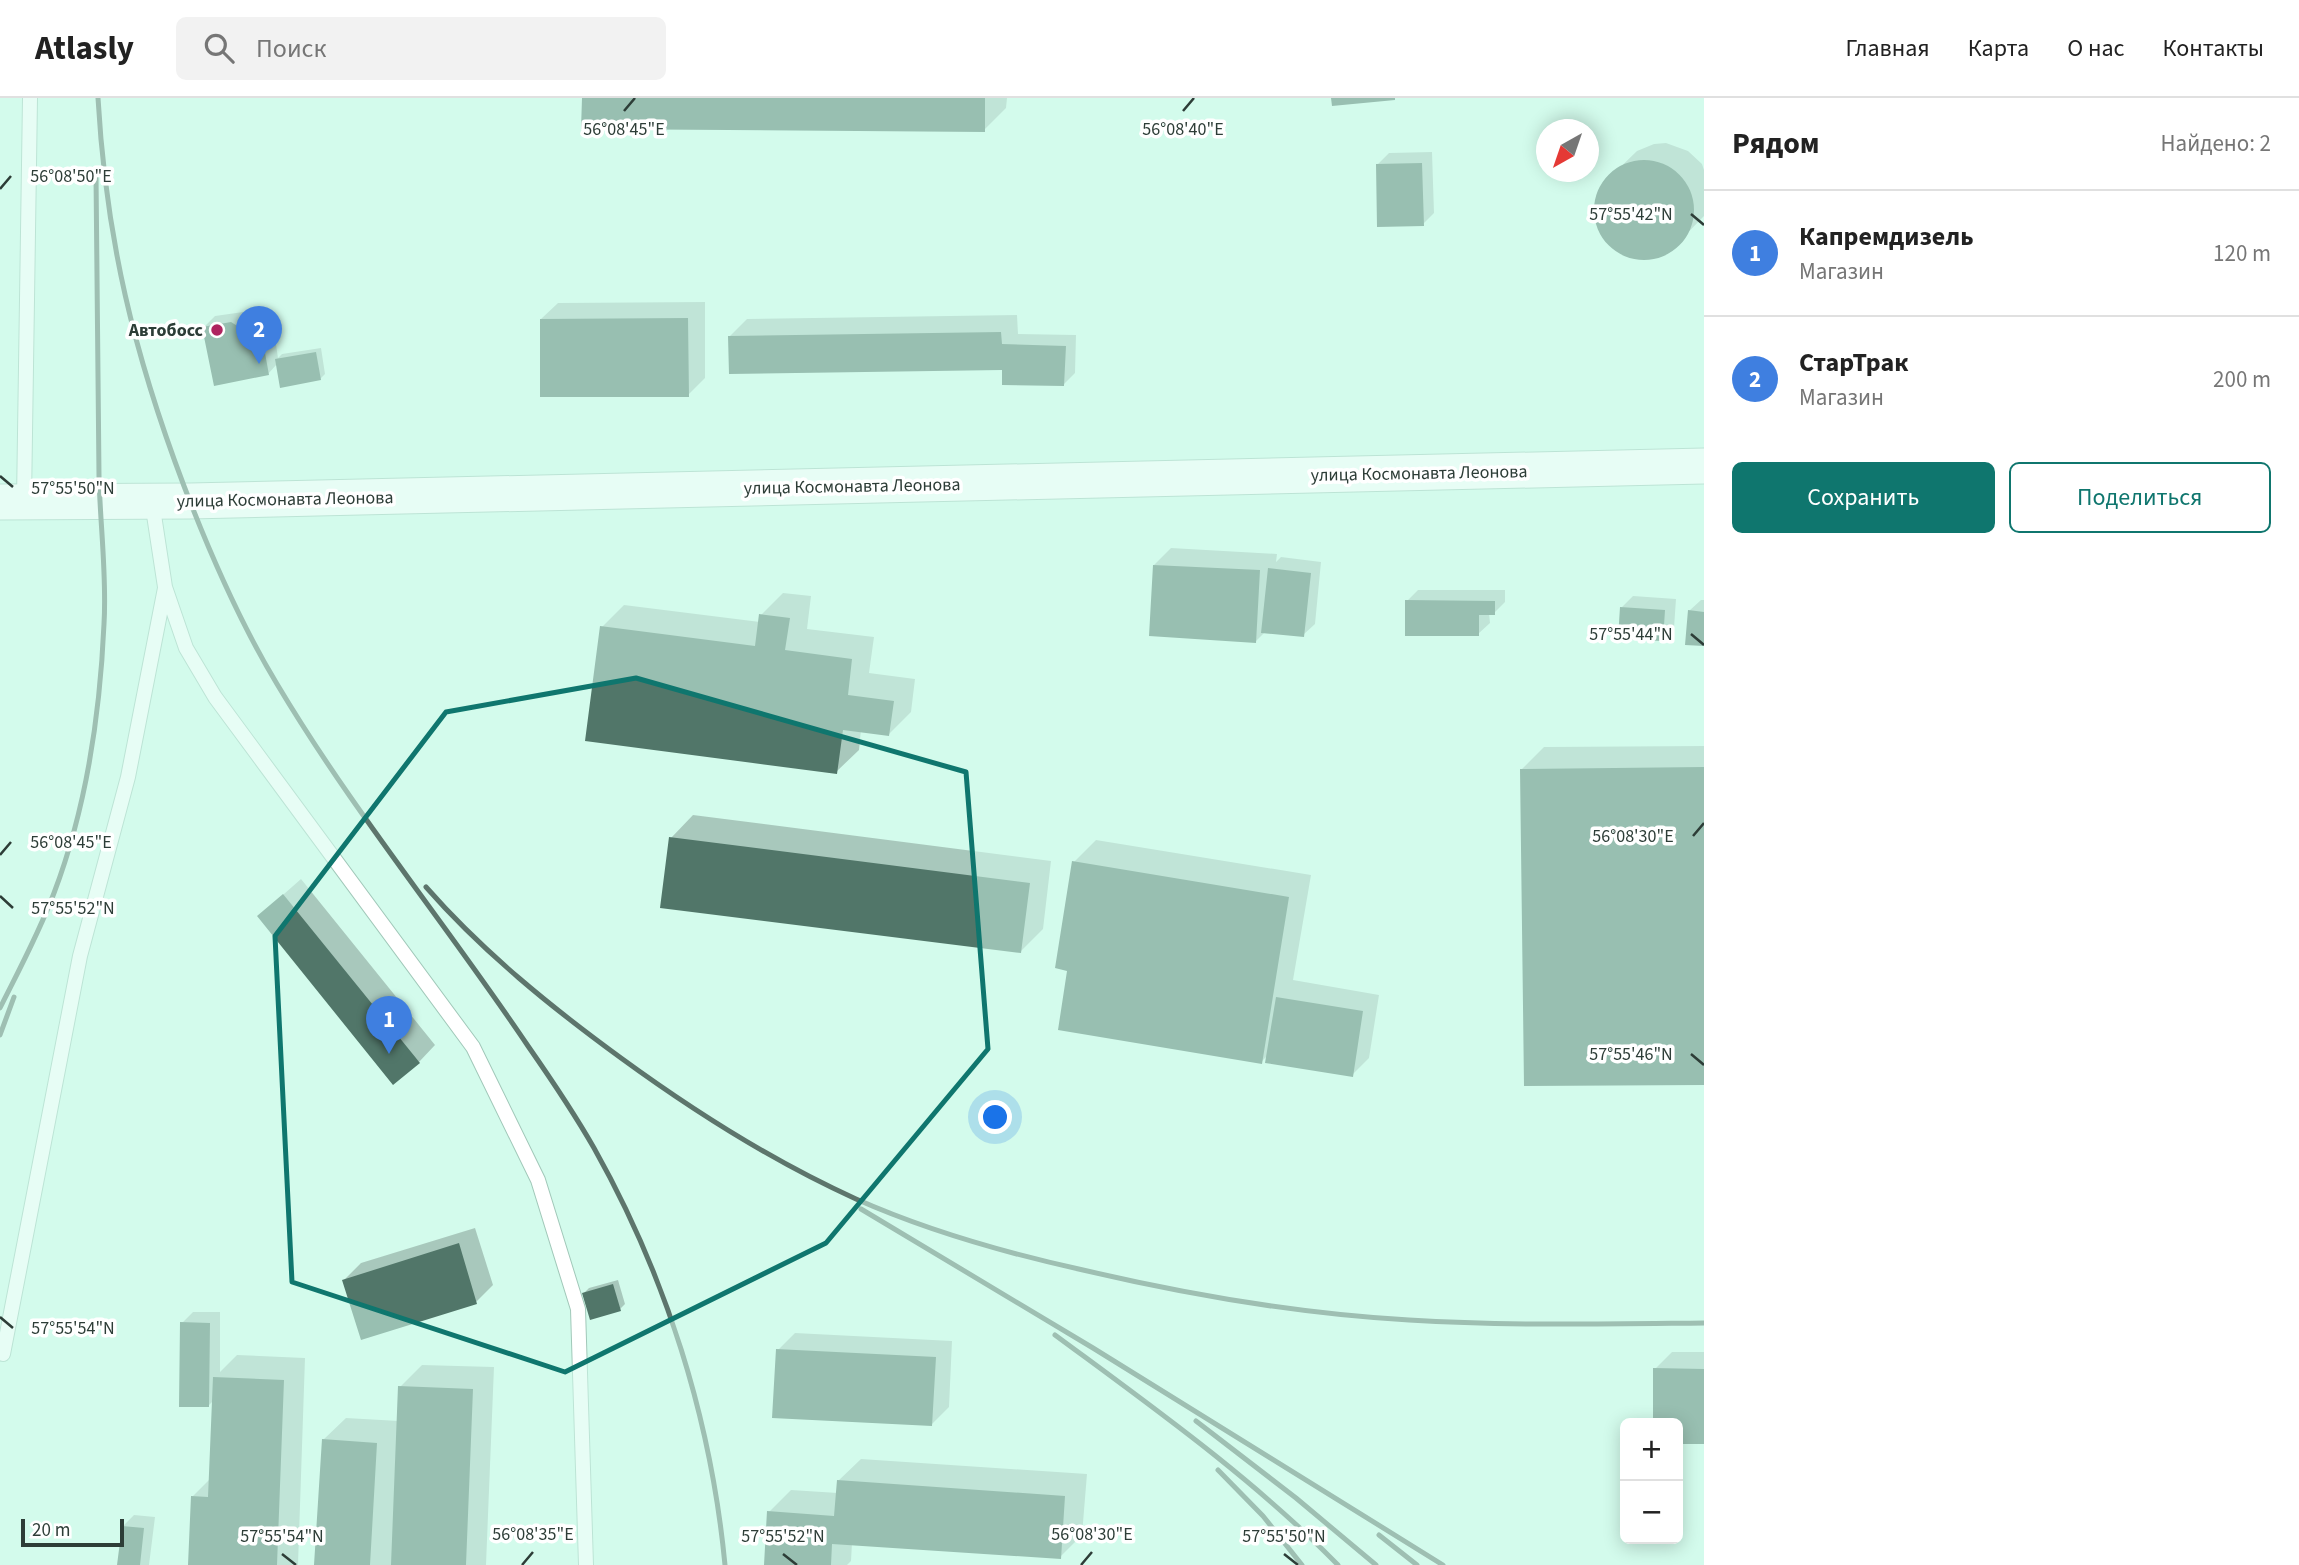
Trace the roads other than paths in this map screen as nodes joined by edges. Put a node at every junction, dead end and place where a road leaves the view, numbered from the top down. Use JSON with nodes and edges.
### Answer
{"nodes":[{"id":1,"x":30,"y":98,"type":"edge"},
{"id":2,"x":1704,"y":466,"type":"edge"},
{"id":3,"x":12,"y":501,"type":"edge"},
{"id":4,"x":152,"y":502,"type":"junction"},
{"id":5,"x":165,"y":587,"type":"junction"},
{"id":6,"x":3,"y":1354,"type":"dead end"},
{"id":7,"x":586,"y":1565,"type":"edge"}],
"edges":[{"from":1,"to":3,"type":"lane"},
{"from":2,"to":4,"type":"street","name":"улица Космонавта Леонова"},
{"from":3,"to":4,"type":"street","name":"улица Космонавта Леонова"},
{"from":4,"to":5,"type":"lane"},
{"from":5,"to":6,"type":"lane"},
{"from":5,"to":7,"type":"lane"}]}
